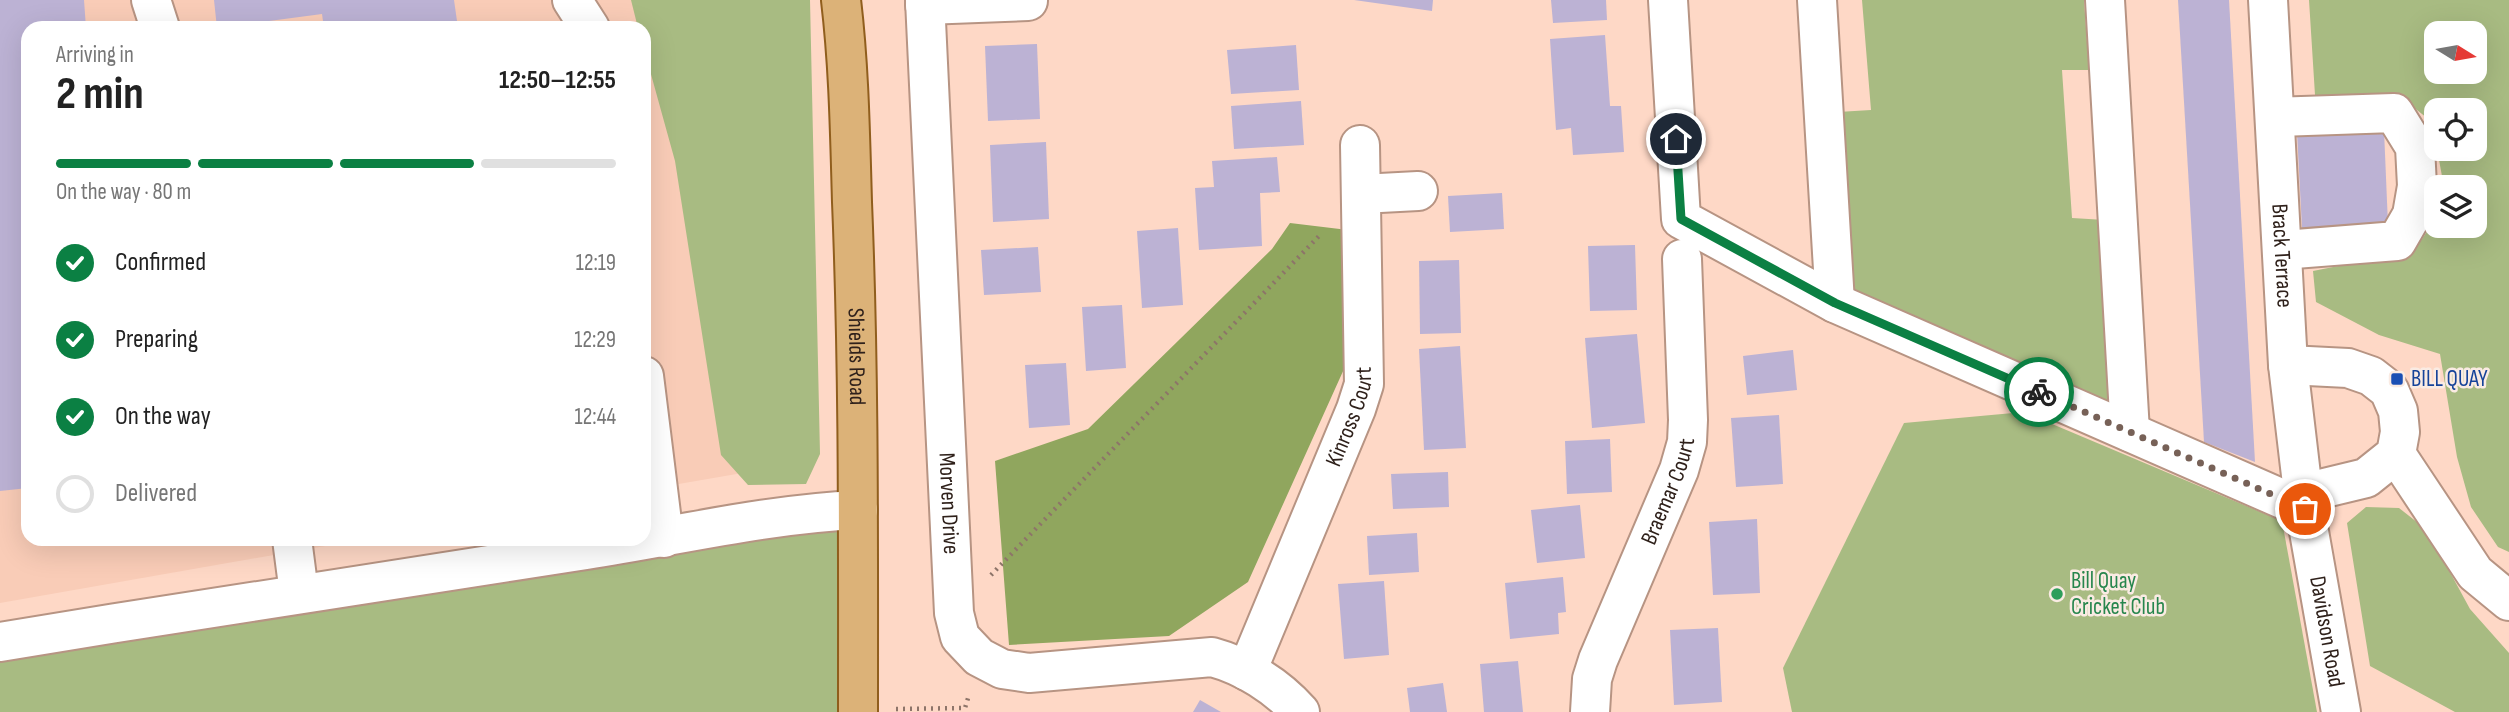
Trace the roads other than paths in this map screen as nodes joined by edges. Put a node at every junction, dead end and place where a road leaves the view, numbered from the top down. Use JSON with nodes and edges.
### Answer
{"nodes":[{"id":1,"x":151,"y":0,"type":"edge"},
{"id":2,"x":572,"y":0,"type":"edge"},
{"id":3,"x":841,"y":0,"type":"edge"},
{"id":4,"x":1668,"y":0,"type":"edge"},
{"id":5,"x":1817,"y":0,"type":"edge"},
{"id":6,"x":2105,"y":0,"type":"edge"},
{"id":7,"x":2268,"y":0,"type":"edge"},
{"id":8,"x":1028,"y":1,"type":"edge"},
{"id":9,"x":925,"y":2,"type":"edge"},
{"id":10,"x":158,"y":21,"type":"edge"},
{"id":11,"x":586,"y":21,"type":"edge"},
{"id":12,"x":2275,"y":117,"type":"junction"},
{"id":13,"x":1360,"y":145,"type":"dead end"},
{"id":14,"x":1418,"y":191,"type":"dead end"},
{"id":15,"x":1361,"y":194,"type":"junction"},
{"id":16,"x":2282,"y":250,"type":"junction"},
{"id":17,"x":1682,"y":259,"type":"dead end"},
{"id":18,"x":1835,"y":303,"type":"junction"},
{"id":19,"x":2288,"y":365,"type":"junction"},
{"id":20,"x":2130,"y":432,"type":"junction"},
{"id":21,"x":651,"y":436,"type":"edge"},
{"id":22,"x":2396,"y":454,"type":"junction"},
{"id":23,"x":2305,"y":501,"type":"junction"},
{"id":24,"x":858,"y":510,"type":"junction"},
{"id":25,"x":663,"y":538,"type":"junction"},
{"id":26,"x":651,"y":540,"type":"edge"},
{"id":27,"x":293,"y":546,"type":"edge"},
{"id":28,"x":610,"y":546,"type":"edge"},
{"id":29,"x":299,"y":593,"type":"junction"},
{"id":30,"x":2509,"y":601,"type":"edge"},
{"id":31,"x":0,"y":642,"type":"edge"},
{"id":32,"x":1247,"y":671,"type":"junction"},
{"id":33,"x":858,"y":711,"type":"edge"},
{"id":34,"x":1300,"y":712,"type":"edge"},
{"id":35,"x":1590,"y":712,"type":"edge"},
{"id":36,"x":2341,"y":712,"type":"edge"}],
"edges":[{"from":1,"to":10,"type":"street"},
{"from":2,"to":11,"type":"street"},
{"from":3,"to":24,"type":"main road","name":"Shields Road"},
{"from":4,"to":18,"type":"street"},
{"from":5,"to":18,"type":"street"},
{"from":6,"to":20,"type":"street"},
{"from":7,"to":12,"type":"street","name":"Brack Terrace"},
{"from":8,"to":9,"type":"street"},
{"from":9,"to":32,"type":"street","name":"Morven Drive"},
{"from":12,"to":16,"type":"street","name":"Brack Terrace"},
{"from":12,"to":16,"type":"street"},
{"from":13,"to":15,"type":"street","name":"Kinross Court"},
{"from":14,"to":15,"type":"street"},
{"from":15,"to":32,"type":"street","name":"Kinross Court"},
{"from":16,"to":19,"type":"street","name":"Brack Terrace"},
{"from":17,"to":35,"type":"street","name":"Braemar Court"},
{"from":18,"to":20,"type":"street"},
{"from":19,"to":22,"type":"street"},
{"from":19,"to":23,"type":"street","name":"Brack Terrace"},
{"from":20,"to":23,"type":"street"},
{"from":21,"to":25,"type":"street"},
{"from":22,"to":23,"type":"street"},
{"from":22,"to":30,"type":"street"},
{"from":23,"to":36,"type":"street","name":"Davidson Road"},
{"from":24,"to":25,"type":"street"},
{"from":24,"to":33,"type":"main road","name":"Shields Road"},
{"from":25,"to":26,"type":"street"},
{"from":27,"to":29,"type":"street"},
{"from":28,"to":29,"type":"street"},
{"from":29,"to":31,"type":"street"},
{"from":32,"to":34,"type":"street","name":"Morven Drive"}]}
